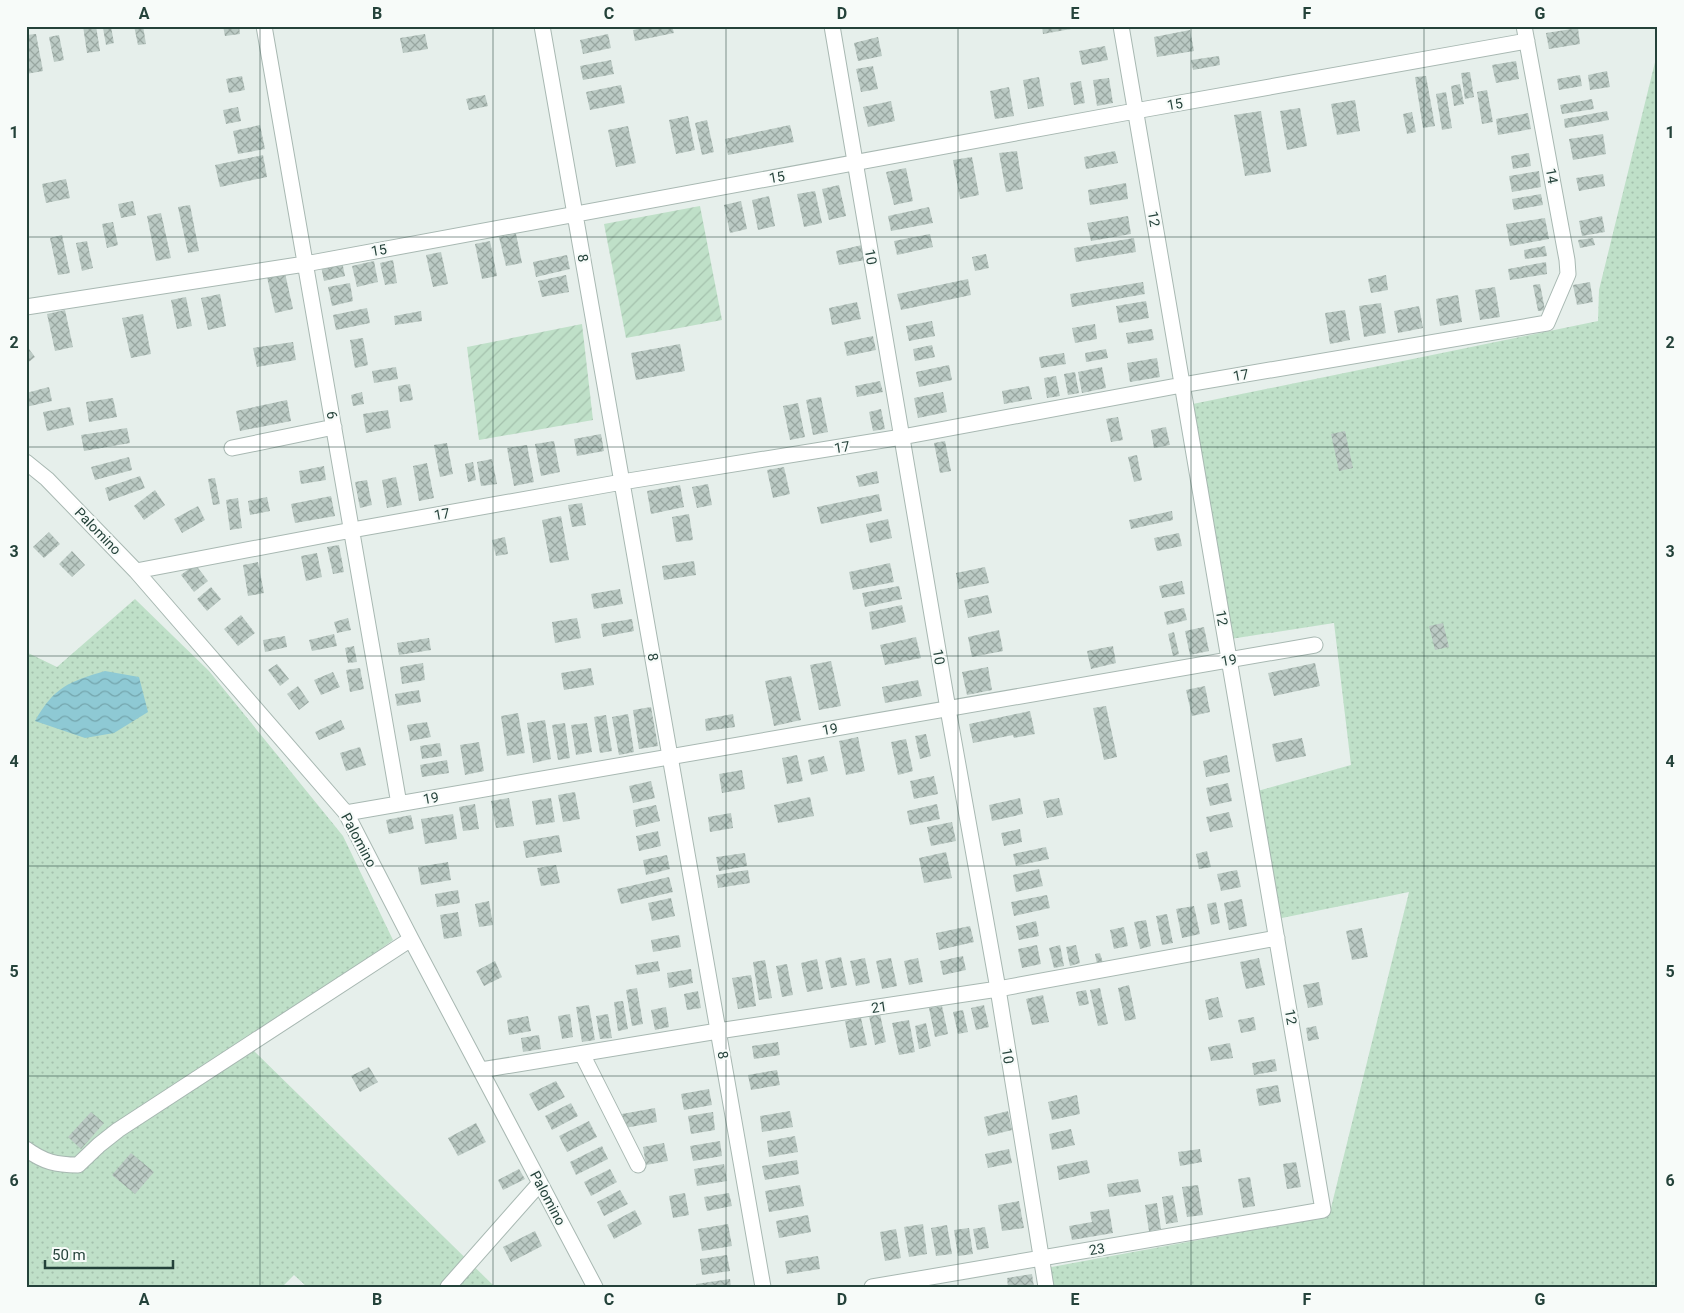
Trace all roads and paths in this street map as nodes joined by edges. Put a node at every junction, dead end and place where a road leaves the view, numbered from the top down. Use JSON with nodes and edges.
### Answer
{"nodes":[{"id":1,"x":264,"y":26,"type":"edge"},
{"id":2,"x":542,"y":26,"type":"edge"},
{"id":3,"x":832,"y":26,"type":"edge"},
{"id":4,"x":1120,"y":26,"type":"edge"},
{"id":5,"x":1526,"y":34,"type":"edge"},
{"id":6,"x":1135,"y":111,"type":"junction"},
{"id":7,"x":855,"y":162,"type":"junction"},
{"id":8,"x":575,"y":214,"type":"junction"},
{"id":9,"x":305,"y":264,"type":"junction"},
{"id":10,"x":26,"y":307,"type":"edge"},
{"id":11,"x":1547,"y":323,"type":"joint"},
{"id":12,"x":1182,"y":386,"type":"junction"},
{"id":13,"x":334,"y":427,"type":"junction"},
{"id":14,"x":902,"y":437,"type":"junction"},
{"id":15,"x":232,"y":448,"type":"dead end"},
{"id":16,"x":26,"y":462,"type":"edge"},
{"id":17,"x":622,"y":482,"type":"junction"},
{"id":18,"x":352,"y":530,"type":"junction"},
{"id":19,"x":136,"y":571,"type":"junction"},
{"id":20,"x":1315,"y":645,"type":"dead end"},
{"id":21,"x":1229,"y":660,"type":"junction"},
{"id":22,"x":948,"y":708,"type":"junction"},
{"id":23,"x":670,"y":756,"type":"junction"},
{"id":24,"x":399,"y":804,"type":"junction"},
{"id":25,"x":346,"y":813,"type":"junction"},
{"id":26,"x":1277,"y":938,"type":"junction"},
{"id":27,"x":411,"y":939,"type":"junction"},
{"id":28,"x":998,"y":989,"type":"junction"},
{"id":29,"x":718,"y":1030,"type":"junction"},
{"id":30,"x":582,"y":1054,"type":"junction"},
{"id":31,"x":480,"y":1070,"type":"junction"},
{"id":32,"x":26,"y":1149,"type":"edge"},
{"id":33,"x":638,"y":1165,"type":"dead end"},
{"id":34,"x":540,"y":1183,"type":"junction"},
{"id":35,"x":1323,"y":1210,"type":"joint"},
{"id":36,"x":1041,"y":1258,"type":"junction"},
{"id":37,"x":448,"y":1287,"type":"edge"},
{"id":38,"x":595,"y":1287,"type":"edge"},
{"id":39,"x":763,"y":1287,"type":"edge"},
{"id":40,"x":872,"y":1287,"type":"edge"},
{"id":41,"x":1046,"y":1287,"type":"edge"}],
"edges":[{"from":1,"to":9,"type":"street","name":"6"},
{"from":2,"to":8,"type":"street","name":"8"},
{"from":3,"to":7,"type":"street","name":"10"},
{"from":4,"to":6,"type":"street","name":"12"},
{"from":5,"to":6,"type":"street","name":"15"},
{"from":5,"to":11,"type":"street","name":"14"},
{"from":6,"to":7,"type":"street","name":"15"},
{"from":6,"to":12,"type":"street","name":"12"},
{"from":7,"to":8,"type":"street","name":"15"},
{"from":7,"to":14,"type":"street","name":"10"},
{"from":8,"to":9,"type":"street","name":"15"},
{"from":8,"to":17,"type":"street","name":"8"},
{"from":9,"to":10,"type":"street","name":"15"},
{"from":9,"to":13,"type":"street","name":"6"},
{"from":11,"to":12,"type":"street","name":"17"},
{"from":12,"to":14,"type":"street","name":"17"},
{"from":12,"to":21,"type":"street","name":"12"},
{"from":13,"to":15,"type":"street"},
{"from":13,"to":18,"type":"street","name":"6"},
{"from":14,"to":17,"type":"street","name":"17"},
{"from":14,"to":22,"type":"street","name":"10"},
{"from":16,"to":19,"type":"street","name":"Palomino"},
{"from":17,"to":18,"type":"street","name":"17"},
{"from":17,"to":23,"type":"street","name":"8"},
{"from":18,"to":19,"type":"street","name":"17"},
{"from":18,"to":24,"type":"street","name":"6"},
{"from":19,"to":25,"type":"street","name":"Palomino"},
{"from":20,"to":21,"type":"street","name":"19"},
{"from":21,"to":22,"type":"street","name":"19"},
{"from":21,"to":26,"type":"street","name":"12"},
{"from":22,"to":23,"type":"street","name":"19"},
{"from":22,"to":28,"type":"street","name":"10"},
{"from":23,"to":24,"type":"street","name":"19"},
{"from":23,"to":29,"type":"street","name":"8"},
{"from":24,"to":25,"type":"street","name":"19"},
{"from":25,"to":27,"type":"street","name":"Palomino"},
{"from":26,"to":28,"type":"street","name":"21"},
{"from":26,"to":35,"type":"street","name":"12"},
{"from":27,"to":31,"type":"street","name":"Palomino"},
{"from":27,"to":32,"type":"street"},
{"from":28,"to":29,"type":"street","name":"21"},
{"from":28,"to":36,"type":"street","name":"10"},
{"from":29,"to":30,"type":"street","name":"21"},
{"from":29,"to":39,"type":"street","name":"8"},
{"from":30,"to":31,"type":"street","name":"21"},
{"from":30,"to":33,"type":"street"},
{"from":31,"to":34,"type":"street","name":"Palomino"},
{"from":34,"to":37,"type":"street"},
{"from":34,"to":38,"type":"street","name":"Palomino"},
{"from":35,"to":36,"type":"street","name":"23"},
{"from":36,"to":40,"type":"street","name":"23"},
{"from":36,"to":41,"type":"street","name":"10"}]}
